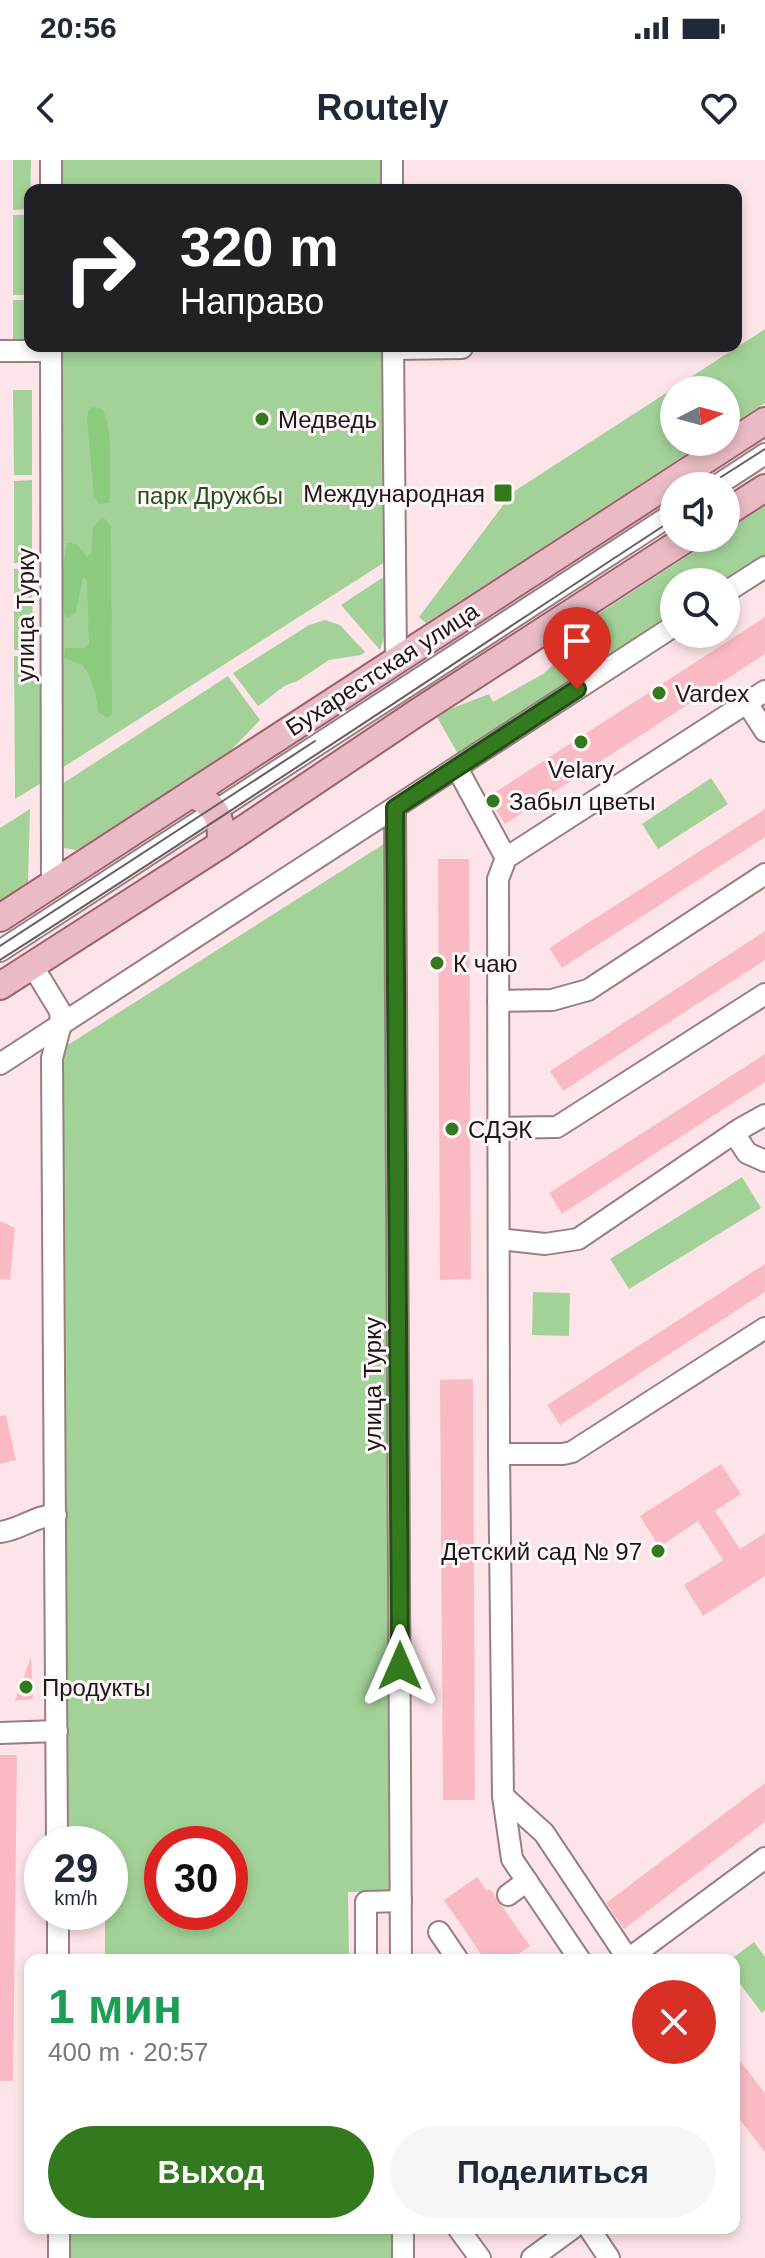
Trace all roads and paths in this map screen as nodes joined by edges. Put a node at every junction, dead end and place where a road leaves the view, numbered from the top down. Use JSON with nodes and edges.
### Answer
{"nodes":[{"id":1,"x":51,"y":160,"type":"edge"},
{"id":2,"x":392,"y":160,"type":"edge"},
{"id":3,"x":51,"y":184,"type":"edge"},
{"id":4,"x":392,"y":184,"type":"edge"},
{"id":5,"x":24,"y":350,"type":"edge"},
{"id":6,"x":0,"y":351,"type":"edge"},
{"id":7,"x":51,"y":352,"type":"edge"},
{"id":8,"x":393,"y":352,"type":"edge"},
{"id":9,"x":765,"y":421,"type":"edge"},
{"id":10,"x":765,"y":454,"type":"edge"},
{"id":11,"x":737,"y":472,"type":"edge"},
{"id":12,"x":765,"y":488,"type":"edge"},
{"id":13,"x":740,"y":504,"type":"edge"},
{"id":14,"x":660,"y":522,"type":"edge"},
{"id":15,"x":665,"y":552,"type":"edge"},
{"id":16,"x":765,"y":567,"type":"edge"},
{"id":17,"x":740,"y":583,"type":"edge"},
{"id":18,"x":660,"y":635,"type":"edge"},
{"id":19,"x":396,"y":660,"type":"junction"},
{"id":20,"x":765,"y":691,"type":"edge"},
{"id":21,"x":747,"y":703,"type":"junction"},
{"id":22,"x":765,"y":731,"type":"edge"},
{"id":23,"x":457,"y":768,"type":"junction"},
{"id":24,"x":191,"y":794,"type":"junction"},
{"id":25,"x":395,"y":808,"type":"junction"},
{"id":26,"x":215,"y":811,"type":"junction"},
{"id":27,"x":220,"y":845,"type":"junction"},
{"id":28,"x":506,"y":858,"type":"junction"},
{"id":29,"x":765,"y":874,"type":"edge"},
{"id":30,"x":52,"y":884,"type":"junction"},
{"id":31,"x":0,"y":918,"type":"edge"},
{"id":32,"x":0,"y":951,"type":"edge"},
{"id":33,"x":32,"y":965,"type":"junction"},
{"id":34,"x":0,"y":986,"type":"edge"},
{"id":35,"x":765,"y":994,"type":"edge"},
{"id":36,"x":498,"y":1001,"type":"junction"},
{"id":37,"x":61,"y":1024,"type":"junction"},
{"id":38,"x":0,"y":1064,"type":"edge"},
{"id":39,"x":765,"y":1115,"type":"edge"},
{"id":40,"x":734,"y":1133,"type":"junction"},
{"id":41,"x":505,"y":1141,"type":"junction"},
{"id":42,"x":765,"y":1161,"type":"edge"},
{"id":43,"x":499,"y":1239,"type":"junction"},
{"id":44,"x":765,"y":1328,"type":"edge"},
{"id":45,"x":499,"y":1454,"type":"junction"},
{"id":46,"x":56,"y":1515,"type":"junction"},
{"id":47,"x":0,"y":1532,"type":"edge"},
{"id":48,"x":57,"y":1731,"type":"junction"},
{"id":49,"x":0,"y":1733,"type":"edge"},
{"id":50,"x":503,"y":1796,"type":"junction"},
{"id":51,"x":57,"y":1826,"type":"edge"},
{"id":52,"x":765,"y":1858,"type":"edge"},
{"id":53,"x":527,"y":1881,"type":"junction"},
{"id":54,"x":508,"y":1895,"type":"dead end"},
{"id":55,"x":401,"y":1901,"type":"junction"},
{"id":56,"x":58,"y":1930,"type":"edge"},
{"id":57,"x":439,"y":1932,"type":"dead end"},
{"id":58,"x":58,"y":1954,"type":"edge"},
{"id":59,"x":366,"y":1954,"type":"edge"},
{"id":60,"x":401,"y":1954,"type":"edge"},
{"id":61,"x":454,"y":1954,"type":"edge"},
{"id":62,"x":576,"y":1954,"type":"edge"},
{"id":63,"x":625,"y":1954,"type":"edge"},
{"id":64,"x":635,"y":1954,"type":"edge"},
{"id":65,"x":59,"y":2234,"type":"edge"},
{"id":66,"x":403,"y":2234,"type":"edge"},
{"id":67,"x":462,"y":2234,"type":"edge"},
{"id":68,"x":565,"y":2234,"type":"edge"},
{"id":69,"x":593,"y":2234,"type":"edge"},
{"id":70,"x":59,"y":2258,"type":"edge"},
{"id":71,"x":403,"y":2258,"type":"edge"},
{"id":72,"x":480,"y":2258,"type":"edge"},
{"id":73,"x":532,"y":2258,"type":"edge"},
{"id":74,"x":609,"y":2258,"type":"edge"}],
"edges":[{"from":1,"to":3,"type":"street"},
{"from":2,"to":4,"type":"street"},
{"from":5,"to":6,"type":"street"},
{"from":7,"to":30,"type":"street","name":"улица Турку"},
{"from":8,"to":19,"type":"street"},
{"from":9,"to":19,"type":"main road","name":"Бухарестская улица"},
{"from":10,"to":11,"type":"street"},
{"from":12,"to":13,"type":"main road"},
{"from":14,"to":26,"type":"street"},
{"from":15,"to":27,"type":"main road"},
{"from":16,"to":17,"type":"street"},
{"from":18,"to":23,"type":"street"},
{"from":19,"to":24,"type":"main road","name":"Бухарестская улица"},
{"from":20,"to":21,"type":"street"},
{"from":21,"to":22,"type":"street"},
{"from":21,"to":28,"type":"street"},
{"from":23,"to":25,"type":"street"},
{"from":23,"to":28,"type":"street"},
{"from":24,"to":26,"type":"main road"},
{"from":24,"to":30,"type":"main road","name":"Бухарестская улица"},
{"from":25,"to":37,"type":"street"},
{"from":25,"to":55,"type":"street","name":"улица Турку"},
{"from":26,"to":27,"type":"main road"},
{"from":26,"to":32,"type":"street"},
{"from":27,"to":33,"type":"main road"},
{"from":28,"to":36,"type":"street"},
{"from":29,"to":36,"type":"street"},
{"from":30,"to":31,"type":"main road","name":"Бухарестская улица"},
{"from":33,"to":34,"type":"main road"},
{"from":33,"to":37,"type":"street"},
{"from":35,"to":41,"type":"street"},
{"from":36,"to":41,"type":"street"},
{"from":37,"to":38,"type":"street"},
{"from":37,"to":46,"type":"street"},
{"from":39,"to":40,"type":"street"},
{"from":40,"to":42,"type":"street"},
{"from":40,"to":43,"type":"street"},
{"from":41,"to":43,"type":"street"},
{"from":43,"to":45,"type":"street"},
{"from":44,"to":45,"type":"street"},
{"from":45,"to":50,"type":"street"},
{"from":46,"to":47,"type":"street"},
{"from":46,"to":48,"type":"street"},
{"from":48,"to":49,"type":"street"},
{"from":48,"to":51,"type":"street"},
{"from":50,"to":53,"type":"street"},
{"from":50,"to":63,"type":"street"},
{"from":52,"to":64,"type":"street"},
{"from":53,"to":54,"type":"street"},
{"from":53,"to":62,"type":"street"},
{"from":55,"to":59,"type":"street"},
{"from":55,"to":60,"type":"street","name":"улица Турку"},
{"from":56,"to":58,"type":"street"},
{"from":57,"to":61,"type":"street"},
{"from":65,"to":70,"type":"street"},
{"from":66,"to":71,"type":"street"},
{"from":67,"to":72,"type":"street"},
{"from":68,"to":73,"type":"street"},
{"from":69,"to":74,"type":"street"}]}
